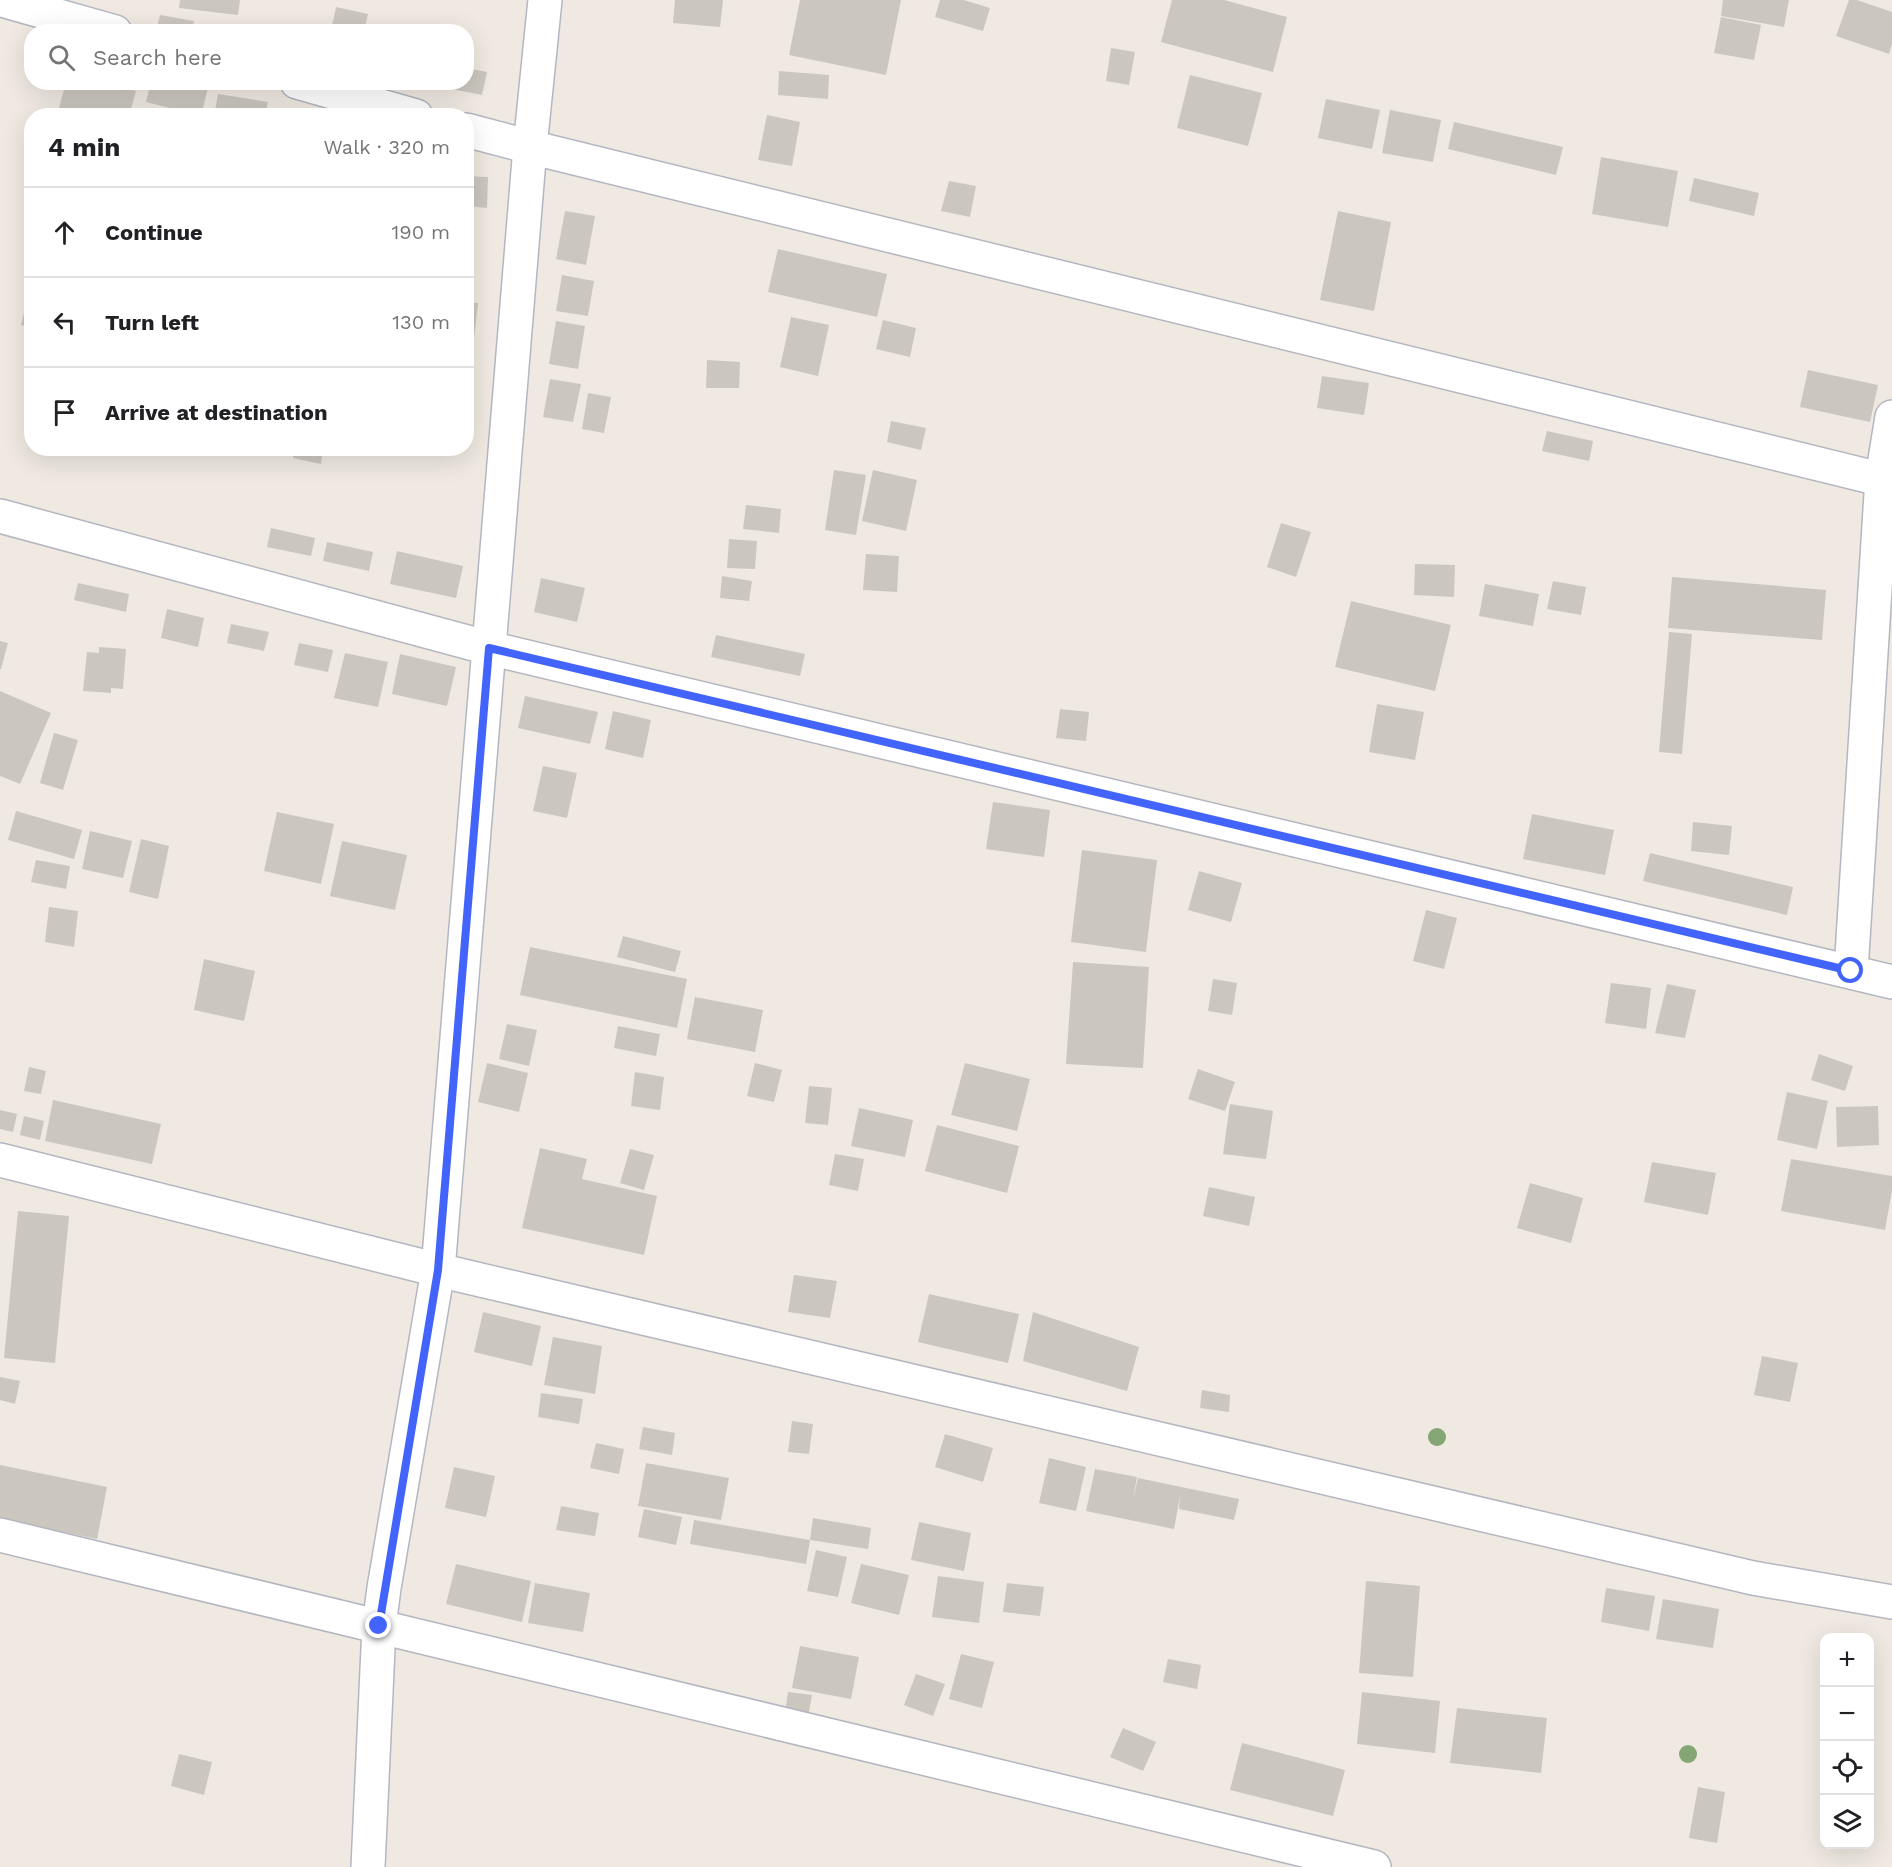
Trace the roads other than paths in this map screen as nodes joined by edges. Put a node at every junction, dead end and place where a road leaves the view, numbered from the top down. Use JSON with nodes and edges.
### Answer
{"nodes":[{"id":1,"x":2,"y":0,"type":"edge"},
{"id":2,"x":545,"y":0,"type":"edge"},
{"id":3,"x":86,"y":24,"type":"edge"},
{"id":4,"x":325,"y":90,"type":"edge"},
{"id":5,"x":388,"y":108,"type":"edge"},
{"id":6,"x":474,"y":132,"type":"edge"},
{"id":7,"x":530,"y":147,"type":"junction"},
{"id":8,"x":1892,"y":417,"type":"edge"},
{"id":9,"x":1887,"y":480,"type":"edge"},
{"id":10,"x":0,"y":516,"type":"edge"},
{"id":11,"x":489,"y":648,"type":"junction"},
{"id":12,"x":1851,"y":971,"type":"junction"},
{"id":13,"x":1892,"y":982,"type":"edge"},
{"id":14,"x":0,"y":1160,"type":"edge"},
{"id":15,"x":438,"y":1270,"type":"junction"},
{"id":16,"x":0,"y":1535,"type":"edge"},
{"id":17,"x":1892,"y":1602,"type":"edge"},
{"id":18,"x":379,"y":1626,"type":"junction"},
{"id":19,"x":368,"y":1867,"type":"edge"},
{"id":20,"x":1374,"y":1867,"type":"edge"}],
"edges":[{"from":1,"to":3,"type":"street"},
{"from":2,"to":7,"type":"street"},
{"from":4,"to":5,"type":"street"},
{"from":6,"to":7,"type":"street"},
{"from":7,"to":9,"type":"street"},
{"from":7,"to":11,"type":"street"},
{"from":8,"to":9,"type":"street"},
{"from":9,"to":12,"type":"street"},
{"from":10,"to":11,"type":"street"},
{"from":11,"to":12,"type":"street"},
{"from":11,"to":15,"type":"street"},
{"from":12,"to":13,"type":"street"},
{"from":14,"to":15,"type":"street"},
{"from":15,"to":17,"type":"street"},
{"from":15,"to":18,"type":"street"},
{"from":16,"to":18,"type":"street"},
{"from":18,"to":19,"type":"street"},
{"from":18,"to":20,"type":"street"}]}
